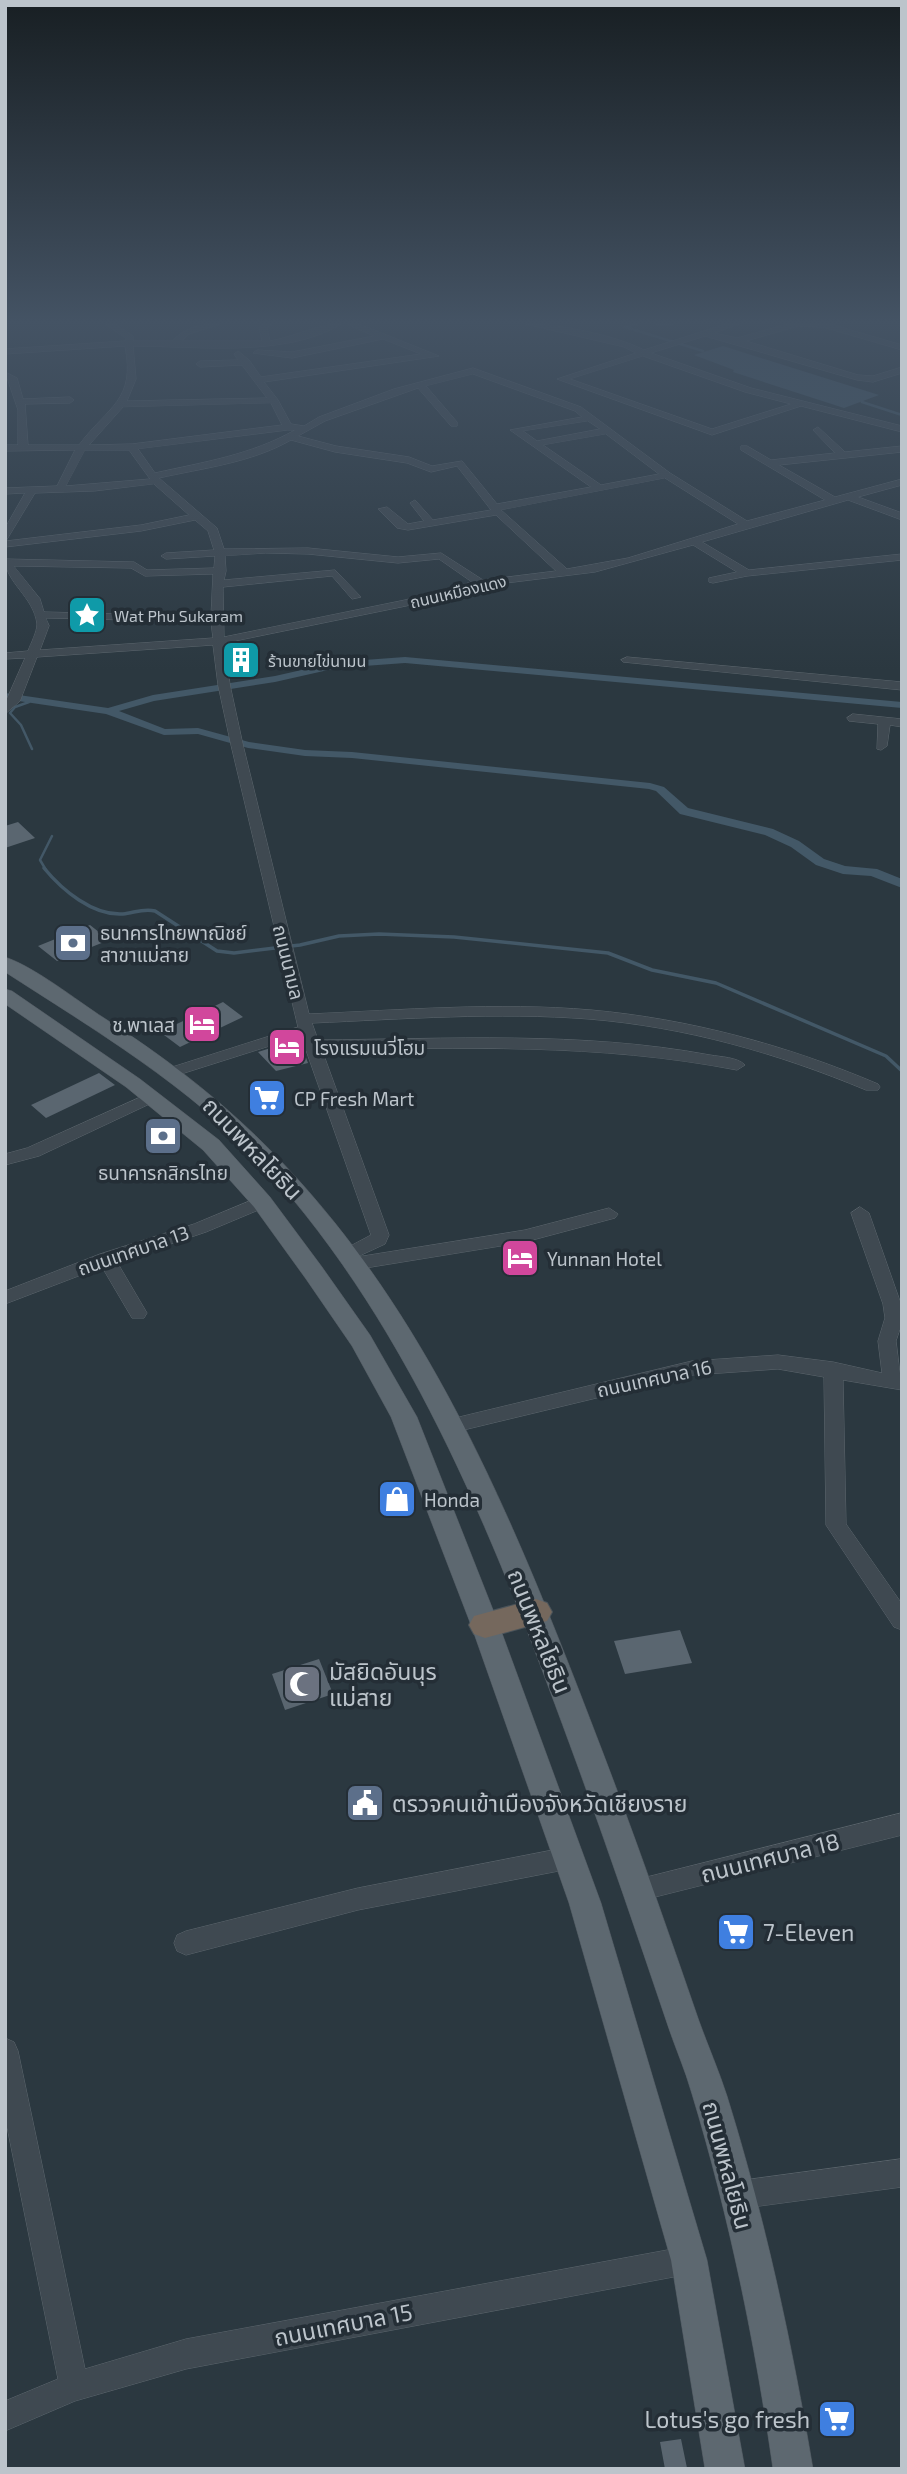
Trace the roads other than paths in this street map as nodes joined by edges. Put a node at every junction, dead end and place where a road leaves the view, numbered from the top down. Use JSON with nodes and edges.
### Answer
{"nodes":[{"id":1,"x":22,"y":439,"type":"edge"},
{"id":2,"x":89,"y":439,"type":"edge"},
{"id":3,"x":211,"y":439,"type":"edge"},
{"id":4,"x":275,"y":439,"type":"edge"},
{"id":5,"x":310,"y":439,"type":"edge"},
{"id":6,"x":529,"y":439,"type":"edge"},
{"id":7,"x":560,"y":439,"type":"edge"},
{"id":8,"x":618,"y":439,"type":"edge"},
{"id":9,"x":827,"y":439,"type":"edge"},
{"id":10,"x":536,"y":444,"type":"junction"},
{"id":11,"x":132,"y":447,"type":"junction"},
{"id":12,"x":5,"y":448,"type":"edge"},
{"id":13,"x":23,"y":448,"type":"junction"},
{"id":14,"x":744,"y":448,"type":"dead end"},
{"id":15,"x":81,"y":449,"type":"junction"},
{"id":16,"x":902,"y":449,"type":"edge"},
{"id":17,"x":842,"y":455,"type":"junction"},
{"id":18,"x":771,"y":463,"type":"junction"},
{"id":19,"x":667,"y":475,"type":"junction"},
{"id":20,"x":155,"y":478,"type":"junction"},
{"id":21,"x":902,"y":482,"type":"edge"},
{"id":22,"x":599,"y":488,"type":"junction"},
{"id":23,"x":60,"y":489,"type":"junction"},
{"id":24,"x":5,"y":491,"type":"edge"},
{"id":25,"x":31,"y":491,"type":"junction"},
{"id":26,"x":846,"y":496,"type":"junction"},
{"id":27,"x":832,"y":500,"type":"junction"},
{"id":28,"x":415,"y":503,"type":"dead end"},
{"id":29,"x":383,"y":509,"type":"dead end"},
{"id":30,"x":496,"y":510,"type":"junction"},
{"id":31,"x":198,"y":516,"type":"junction"},
{"id":32,"x":902,"y":517,"type":"edge"},
{"id":33,"x":431,"y":523,"type":"junction"},
{"id":34,"x":746,"y":525,"type":"junction"},
{"id":35,"x":5,"y":538,"type":"edge"},
{"id":36,"x":693,"y":541,"type":"junction"},
{"id":37,"x":5,"y":544,"type":"edge"},
{"id":38,"x":220,"y":552,"type":"junction"},
{"id":39,"x":166,"y":556,"type":"dead end"},
{"id":40,"x":902,"y":557,"type":"edge"},
{"id":41,"x":5,"y":563,"type":"edge"},
{"id":42,"x":221,"y":571,"type":"junction"},
{"id":43,"x":564,"y":572,"type":"junction"},
{"id":44,"x":747,"y":573,"type":"junction"},
{"id":45,"x":713,"y":580,"type":"dead end"},
{"id":46,"x":220,"y":583,"type":"junction"},
{"id":47,"x":481,"y":583,"type":"junction"},
{"id":48,"x":356,"y":597,"type":"dead end"},
{"id":49,"x":40,"y":615,"type":"junction"},
{"id":50,"x":216,"y":619,"type":"junction"},
{"id":51,"x":219,"y":641,"type":"junction"},
{"id":52,"x":33,"y":654,"type":"junction"},
{"id":53,"x":5,"y":656,"type":"edge"},
{"id":54,"x":627,"y":660,"type":"dead end"},
{"id":55,"x":902,"y":686,"type":"edge"},
{"id":56,"x":10,"y":705,"type":"edge"},
{"id":57,"x":853,"y":718,"type":"dead end"},
{"id":58,"x":884,"y":721,"type":"junction"},
{"id":59,"x":902,"y":723,"type":"edge"},
{"id":60,"x":881,"y":746,"type":"dead end"},
{"id":61,"x":5,"y":963,"type":"edge"},
{"id":62,"x":5,"y":995,"type":"edge"},
{"id":63,"x":307,"y":1031,"type":"junction"},
{"id":64,"x":737,"y":1065,"type":"dead end"},
{"id":65,"x":172,"y":1072,"type":"junction"},
{"id":66,"x":873,"y":1087,"type":"dead end"},
{"id":67,"x":152,"y":1097,"type":"junction"},
{"id":68,"x":5,"y":1160,"type":"edge"},
{"id":69,"x":262,"y":1202,"type":"junction"},
{"id":70,"x":860,"y":1213,"type":"dead end"},
{"id":71,"x":609,"y":1214,"type":"dead end"},
{"id":72,"x":106,"y":1258,"type":"junction"},
{"id":73,"x":350,"y":1260,"type":"junction"},
{"id":74,"x":5,"y":1298,"type":"edge"},
{"id":75,"x":138,"y":1313,"type":"dead end"},
{"id":76,"x":833,"y":1369,"type":"junction"},
{"id":77,"x":897,"y":1382,"type":"edge"},
{"id":78,"x":451,"y":1426,"type":"junction"},
{"id":79,"x":536,"y":1612,"type":"junction"},
{"id":80,"x":902,"y":1620,"type":"edge"},
{"id":81,"x":485,"y":1625,"type":"junction"},
{"id":82,"x":902,"y":1824,"type":"edge"},
{"id":83,"x":569,"y":1858,"type":"junction"},
{"id":84,"x":639,"y":1889,"type":"junction"},
{"id":85,"x":186,"y":1943,"type":"dead end"},
{"id":86,"x":5,"y":2051,"type":"edge"},
{"id":87,"x":902,"y":2173,"type":"edge"},
{"id":88,"x":737,"y":2195,"type":"junction"},
{"id":89,"x":689,"y":2260,"type":"junction"},
{"id":90,"x":74,"y":2387,"type":"junction"},
{"id":91,"x":5,"y":2416,"type":"edge"},
{"id":92,"x":725,"y":2469,"type":"edge"},
{"id":93,"x":793,"y":2469,"type":"edge"}],
"edges":[{"from":1,"to":13,"type":"street"},
{"from":2,"to":15,"type":"street"},
{"from":3,"to":11,"type":"street"},
{"from":4,"to":20,"type":"street"},
{"from":5,"to":30,"type":"street"},
{"from":6,"to":10,"type":"street"},
{"from":7,"to":10,"type":"street"},
{"from":8,"to":19,"type":"street"},
{"from":9,"to":17,"type":"street"},
{"from":10,"to":22,"type":"street"},
{"from":11,"to":15,"type":"street"},
{"from":11,"to":20,"type":"street"},
{"from":12,"to":13,"type":"street"},
{"from":13,"to":15,"type":"street"},
{"from":14,"to":18,"type":"street"},
{"from":15,"to":23,"type":"street"},
{"from":16,"to":17,"type":"street"},
{"from":17,"to":18,"type":"street"},
{"from":18,"to":27,"type":"street"},
{"from":19,"to":22,"type":"street"},
{"from":19,"to":34,"type":"street"},
{"from":20,"to":23,"type":"street"},
{"from":20,"to":31,"type":"street"},
{"from":21,"to":26,"type":"street","name":"ถนนเหมืองแดง"},
{"from":22,"to":30,"type":"street"},
{"from":23,"to":25,"type":"street"},
{"from":24,"to":25,"type":"street"},
{"from":25,"to":35,"type":"street"},
{"from":26,"to":27,"type":"street","name":"ถนนเหมืองแดง"},
{"from":26,"to":32,"type":"street"},
{"from":27,"to":34,"type":"street","name":"ถนนเหมืองแดง"},
{"from":28,"to":33,"type":"street"},
{"from":29,"to":33,"type":"street"},
{"from":30,"to":33,"type":"street"},
{"from":30,"to":43,"type":"street"},
{"from":31,"to":37,"type":"street"},
{"from":31,"to":38,"type":"street"},
{"from":34,"to":36,"type":"street","name":"ถนนเหมืองแดง"},
{"from":36,"to":43,"type":"street","name":"ถนนเหมืองแดง"},
{"from":36,"to":44,"type":"street"},
{"from":38,"to":39,"type":"street"},
{"from":38,"to":42,"type":"street","name":"ถนนนามล"},
{"from":38,"to":47,"type":"street"},
{"from":40,"to":44,"type":"street"},
{"from":41,"to":42,"type":"street"},
{"from":41,"to":49,"type":"street"},
{"from":42,"to":46,"type":"street","name":"ถนนนามล"},
{"from":43,"to":47,"type":"street","name":"ถนนเหมืองแดง"},
{"from":44,"to":45,"type":"street"},
{"from":46,"to":48,"type":"street"},
{"from":46,"to":50,"type":"street","name":"ถนนนามล"},
{"from":47,"to":51,"type":"street","name":"ถนนเหมืองแดง"},
{"from":49,"to":50,"type":"street"},
{"from":49,"to":52,"type":"street"},
{"from":50,"to":51,"type":"street","name":"ถนนนามล"},
{"from":51,"to":52,"type":"street","name":"ถนนเหมืองแดง"},
{"from":51,"to":63,"type":"street","name":"ถนนนามล"},
{"from":52,"to":53,"type":"street","name":"ถนนเหมืองแดง"},
{"from":52,"to":56,"type":"street"},
{"from":54,"to":55,"type":"street"},
{"from":57,"to":58,"type":"street"},
{"from":58,"to":59,"type":"street"},
{"from":58,"to":60,"type":"street"},
{"from":61,"to":65,"type":"main road","name":"ถนนพหลโยธิน"},
{"from":62,"to":67,"type":"main road","name":"ถนนพหลโยธิน"},
{"from":63,"to":64,"type":"street"},
{"from":63,"to":65,"type":"street"},
{"from":63,"to":66,"type":"street"},
{"from":63,"to":73,"type":"street","name":"ถนนนามล"},
{"from":65,"to":73,"type":"main road","name":"ถนนพหลโยธิน"},
{"from":67,"to":68,"type":"street"},
{"from":67,"to":69,"type":"main road","name":"ถนนพหลโยธิน"},
{"from":69,"to":72,"type":"street","name":"ถนนเทศบาล 13"},
{"from":69,"to":81,"type":"main road","name":"ถนนพหลโยธิน"},
{"from":70,"to":77,"type":"street"},
{"from":71,"to":73,"type":"street"},
{"from":72,"to":74,"type":"street","name":"ถนนเทศบาล 13"},
{"from":72,"to":75,"type":"street"},
{"from":73,"to":78,"type":"main road","name":"ถนนพหลโยธิน"},
{"from":76,"to":77,"type":"street","name":"ถนนเทศบาล 16"},
{"from":76,"to":78,"type":"street","name":"ถนนเทศบาล 16"},
{"from":76,"to":80,"type":"street"},
{"from":78,"to":79,"type":"main road","name":"ถนนพหลโยธิน"},
{"from":79,"to":81,"type":"highway"},
{"from":79,"to":84,"type":"main road","name":"ถนนพหลโยธิน"},
{"from":81,"to":83,"type":"main road","name":"ถนนพหลโยธิน"},
{"from":82,"to":84,"type":"street","name":"ถนนเทศบาล 18"},
{"from":83,"to":85,"type":"street"},
{"from":83,"to":89,"type":"main road","name":"ถนนพหลโยธิน"},
{"from":84,"to":88,"type":"main road","name":"ถนนพหลโยธิน"},
{"from":86,"to":90,"type":"street"},
{"from":87,"to":88,"type":"street"},
{"from":88,"to":93,"type":"main road","name":"ถนนพหลโยธิน"},
{"from":89,"to":90,"type":"street","name":"ถนนเทศบาล 15"},
{"from":89,"to":92,"type":"main road","name":"ถนนพหลโยธิน"},
{"from":90,"to":91,"type":"street","name":"ถนนเทศบาล 15"}]}
